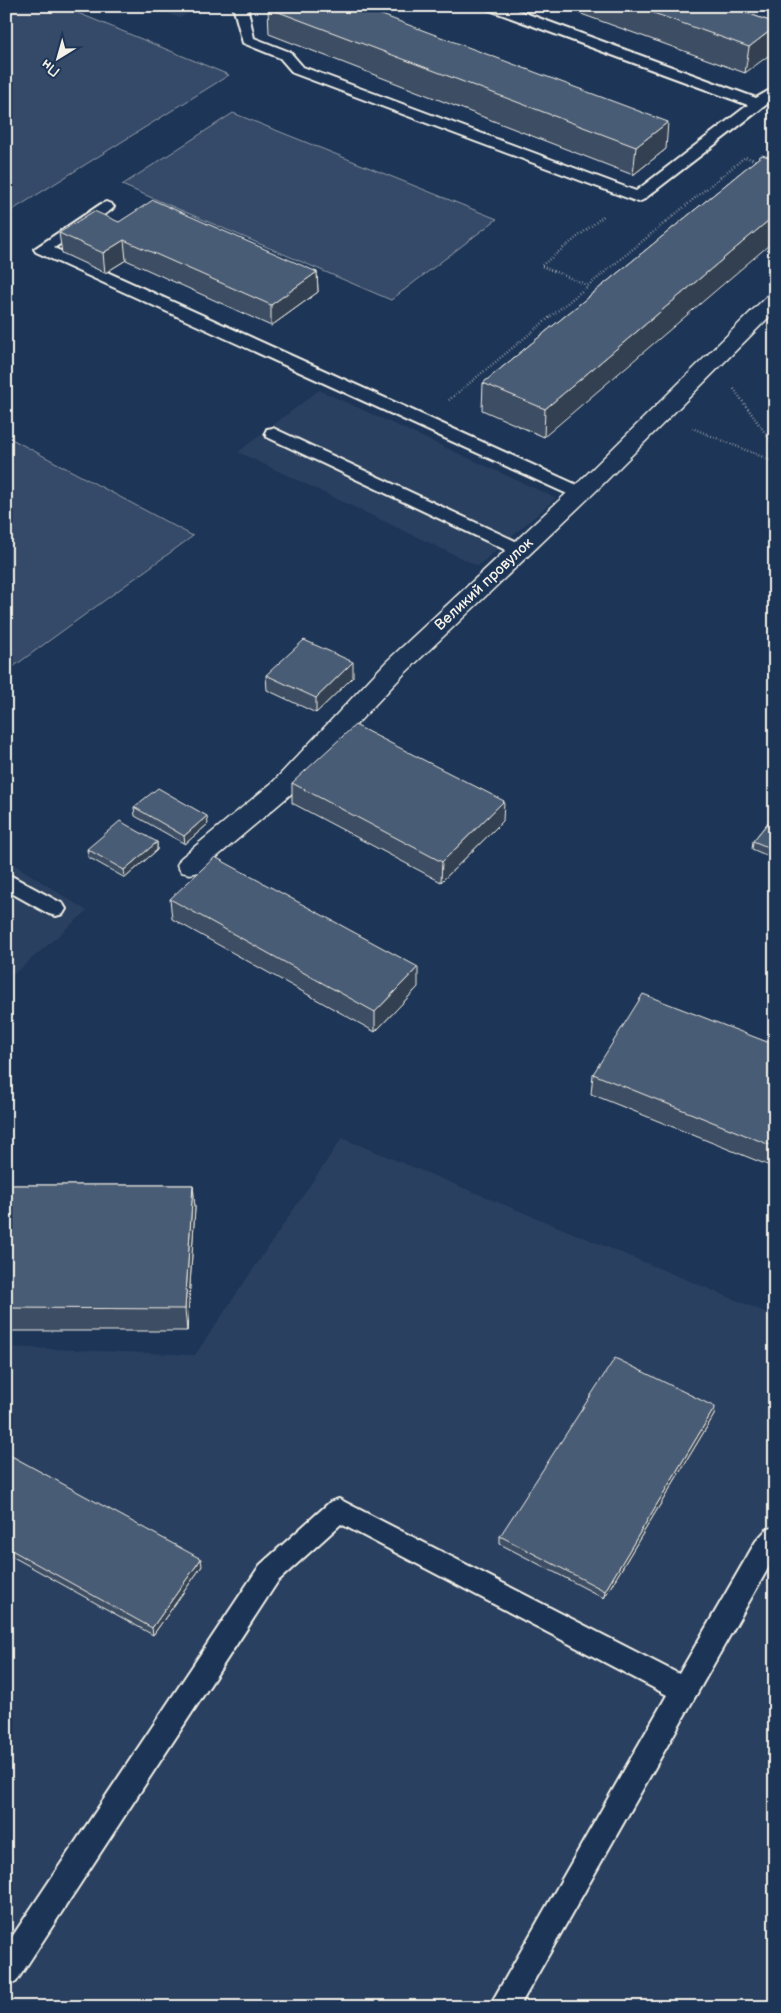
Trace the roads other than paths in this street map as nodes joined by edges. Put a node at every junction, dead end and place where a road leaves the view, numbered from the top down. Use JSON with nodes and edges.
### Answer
{"nodes":[{"id":1,"x":240,"y":6,"type":"edge"},
{"id":2,"x":492,"y":6,"type":"edge"},
{"id":3,"x":775,"y":91,"type":"edge"},
{"id":4,"x":758,"y":104,"type":"junction"},
{"id":5,"x":106,"y":207,"type":"dead end"},
{"id":6,"x":775,"y":299,"type":"edge"},
{"id":7,"x":273,"y":433,"type":"dead end"},
{"id":8,"x":580,"y":493,"type":"junction"},
{"id":9,"x":520,"y":550,"type":"junction"},
{"id":10,"x":190,"y":865,"type":"dead end"},
{"id":11,"x":6,"y":880,"type":"edge"},
{"id":12,"x":56,"y":910,"type":"dead end"},
{"id":13,"x":775,"y":1538,"type":"edge"},
{"id":14,"x":684,"y":1690,"type":"junction"},
{"id":15,"x":6,"y":1972,"type":"edge"},
{"id":16,"x":503,"y":2007,"type":"edge"}],
"edges":[{"from":1,"to":4,"type":"lane"},
{"from":2,"to":4,"type":"lane"},
{"from":3,"to":4,"type":"lane"},
{"from":5,"to":8,"type":"lane"},
{"from":6,"to":8,"type":"street","name":"Великий провулок"},
{"from":7,"to":9,"type":"lane"},
{"from":8,"to":9,"type":"street","name":"Великий провулок"},
{"from":9,"to":10,"type":"street","name":"Великий провулок"},
{"from":11,"to":12,"type":"lane"},
{"from":13,"to":14,"type":"lane"},
{"from":14,"to":15,"type":"lane"},
{"from":14,"to":16,"type":"lane"}]}
